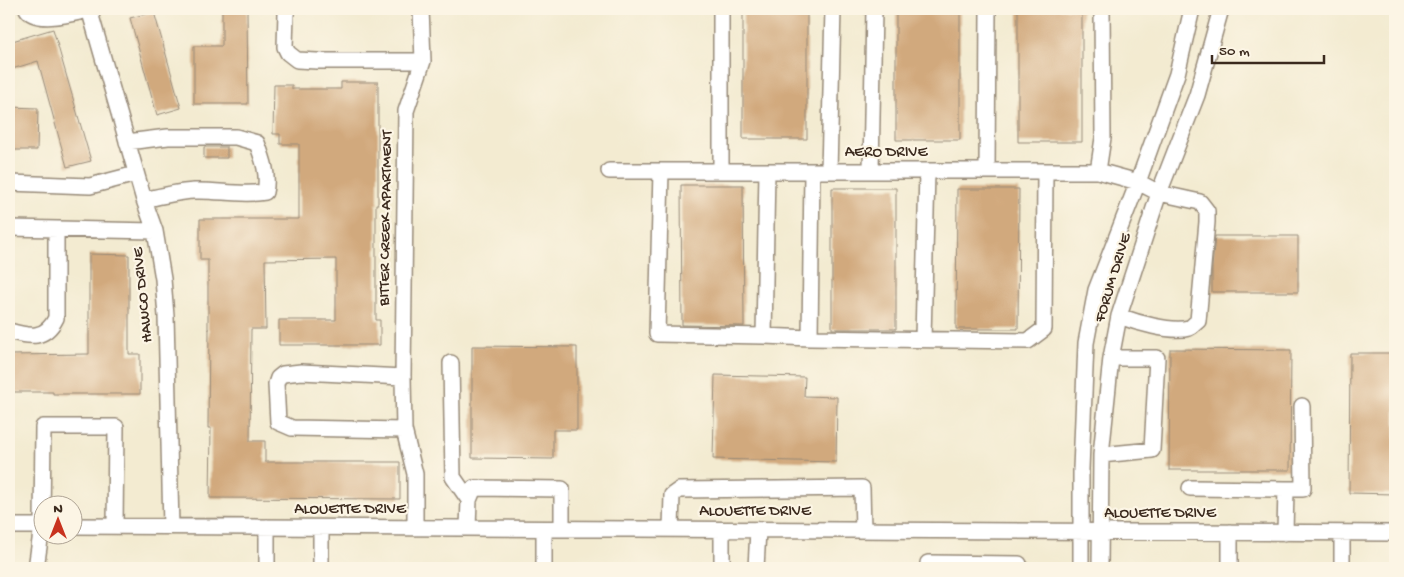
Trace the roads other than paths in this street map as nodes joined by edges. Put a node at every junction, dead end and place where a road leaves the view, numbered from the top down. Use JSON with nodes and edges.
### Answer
{"nodes":[{"id":1,"x":27,"y":9,"type":"edge"},
{"id":2,"x":89,"y":9,"type":"edge"},
{"id":3,"x":288,"y":9,"type":"edge"},
{"id":4,"x":422,"y":9,"type":"edge"},
{"id":5,"x":721,"y":9,"type":"edge"},
{"id":6,"x":833,"y":9,"type":"edge"},
{"id":7,"x":874,"y":9,"type":"edge"},
{"id":8,"x":988,"y":9,"type":"edge"},
{"id":9,"x":1102,"y":9,"type":"edge"},
{"id":10,"x":1192,"y":9,"type":"edge"},
{"id":11,"x":1221,"y":9,"type":"edge"},
{"id":12,"x":422,"y":61,"type":"junction"},
{"id":13,"x":127,"y":142,"type":"junction"},
{"id":14,"x":871,"y":170,"type":"junction"},
{"id":15,"x":609,"y":171,"type":"dead end"},
{"id":16,"x":661,"y":171,"type":"junction"},
{"id":17,"x":721,"y":171,"type":"junction"},
{"id":18,"x":767,"y":171,"type":"junction"},
{"id":19,"x":812,"y":171,"type":"junction"},
{"id":20,"x":829,"y":171,"type":"junction"},
{"id":21,"x":927,"y":171,"type":"junction"},
{"id":22,"x":987,"y":171,"type":"junction"},
{"id":23,"x":1045,"y":171,"type":"junction"},
{"id":24,"x":1098,"y":171,"type":"junction"},
{"id":25,"x":136,"y":174,"type":"junction"},
{"id":26,"x":1138,"y":182,"type":"junction"},
{"id":27,"x":9,"y":183,"type":"edge"},
{"id":28,"x":1160,"y":192,"type":"junction"},
{"id":29,"x":144,"y":200,"type":"junction"},
{"id":30,"x":9,"y":228,"type":"edge"},
{"id":31,"x":56,"y":229,"type":"junction"},
{"id":32,"x":155,"y":231,"type":"junction"},
{"id":33,"x":1118,"y":316,"type":"junction"},
{"id":34,"x":9,"y":330,"type":"edge"},
{"id":35,"x":764,"y":336,"type":"junction"},
{"id":36,"x":810,"y":338,"type":"junction"},
{"id":37,"x":923,"y":339,"type":"junction"},
{"id":38,"x":1111,"y":358,"type":"junction"},
{"id":39,"x":450,"y":363,"type":"dead end"},
{"id":40,"x":403,"y":378,"type":"junction"},
{"id":41,"x":1302,"y":406,"type":"dead end"},
{"id":42,"x":404,"y":430,"type":"junction"},
{"id":43,"x":1101,"y":455,"type":"junction"},
{"id":44,"x":1190,"y":488,"type":"dead end"},
{"id":45,"x":1286,"y":489,"type":"junction"},
{"id":46,"x":42,"y":494,"type":"edge"},
{"id":47,"x":469,"y":500,"type":"junction"},
{"id":48,"x":9,"y":526,"type":"edge"},
{"id":49,"x":32,"y":526,"type":"edge"},
{"id":50,"x":82,"y":526,"type":"edge"},
{"id":51,"x":115,"y":526,"type":"junction"},
{"id":52,"x":171,"y":527,"type":"junction"},
{"id":53,"x":267,"y":527,"type":"junction"},
{"id":54,"x":321,"y":528,"type":"junction"},
{"id":55,"x":415,"y":528,"type":"junction"},
{"id":56,"x":468,"y":528,"type":"junction"},
{"id":57,"x":544,"y":528,"type":"junction"},
{"id":58,"x":562,"y":529,"type":"junction"},
{"id":59,"x":670,"y":529,"type":"junction"},
{"id":60,"x":722,"y":530,"type":"junction"},
{"id":61,"x":758,"y":530,"type":"junction"},
{"id":62,"x":863,"y":530,"type":"junction"},
{"id":63,"x":1082,"y":532,"type":"junction"},
{"id":64,"x":1100,"y":532,"type":"junction"},
{"id":65,"x":1230,"y":532,"type":"junction"},
{"id":66,"x":1286,"y":532,"type":"junction"},
{"id":67,"x":1342,"y":533,"type":"junction"},
{"id":68,"x":1395,"y":533,"type":"edge"},
{"id":69,"x":39,"y":544,"type":"edge"},
{"id":70,"x":1019,"y":564,"type":"dead end"},
{"id":71,"x":36,"y":568,"type":"edge"},
{"id":72,"x":267,"y":568,"type":"edge"},
{"id":73,"x":320,"y":568,"type":"edge"},
{"id":74,"x":544,"y":568,"type":"edge"},
{"id":75,"x":722,"y":568,"type":"edge"},
{"id":76,"x":756,"y":568,"type":"edge"},
{"id":77,"x":928,"y":568,"type":"edge"},
{"id":78,"x":1082,"y":568,"type":"edge"},
{"id":79,"x":1100,"y":568,"type":"edge"},
{"id":80,"x":1230,"y":568,"type":"edge"},
{"id":81,"x":1342,"y":568,"type":"edge"}],
"edges":[{"from":1,"to":2,"type":"street"},
{"from":2,"to":13,"type":"street","name":"HAWCO DRIVE"},
{"from":3,"to":12,"type":"street"},
{"from":4,"to":12,"type":"street","name":"BITTER CREEK APARTMENT"},
{"from":5,"to":17,"type":"street"},
{"from":6,"to":20,"type":"street"},
{"from":7,"to":14,"type":"street"},
{"from":8,"to":22,"type":"street"},
{"from":9,"to":24,"type":"street"},
{"from":10,"to":26,"type":"street","name":"FORUM DRIVE"},
{"from":11,"to":28,"type":"street","name":"FORUM DRIVE"},
{"from":12,"to":40,"type":"street","name":"BITTER CREEK APARTMENT"},
{"from":13,"to":25,"type":"street","name":"HAWCO DRIVE"},
{"from":13,"to":29,"type":"street"},
{"from":14,"to":20,"type":"street","name":"AERO DRIVE"},
{"from":14,"to":21,"type":"street","name":"AERO DRIVE"},
{"from":15,"to":16,"type":"street","name":"AERO DRIVE"},
{"from":16,"to":17,"type":"street","name":"AERO DRIVE"},
{"from":16,"to":35,"type":"street"},
{"from":17,"to":18,"type":"street","name":"AERO DRIVE"},
{"from":18,"to":19,"type":"street","name":"AERO DRIVE"},
{"from":18,"to":35,"type":"street"},
{"from":19,"to":20,"type":"street","name":"AERO DRIVE"},
{"from":19,"to":36,"type":"street"},
{"from":21,"to":22,"type":"street","name":"AERO DRIVE"},
{"from":21,"to":37,"type":"street"},
{"from":22,"to":23,"type":"street","name":"AERO DRIVE"},
{"from":23,"to":24,"type":"street","name":"AERO DRIVE"},
{"from":23,"to":37,"type":"street"},
{"from":24,"to":26,"type":"street","name":"AERO DRIVE"},
{"from":25,"to":27,"type":"street"},
{"from":25,"to":29,"type":"street","name":"HAWCO DRIVE"},
{"from":26,"to":28,"type":"street","name":"AERO DRIVE"},
{"from":26,"to":63,"type":"street","name":"FORUM DRIVE"},
{"from":28,"to":33,"type":"street","name":"FORUM DRIVE"},
{"from":28,"to":33,"type":"street","name":"AERO DRIVE"},
{"from":29,"to":32,"type":"street","name":"HAWCO DRIVE"},
{"from":30,"to":31,"type":"street"},
{"from":31,"to":32,"type":"street"},
{"from":31,"to":34,"type":"street"},
{"from":32,"to":52,"type":"street","name":"HAWCO DRIVE"},
{"from":33,"to":38,"type":"street","name":"FORUM DRIVE"},
{"from":35,"to":36,"type":"street"},
{"from":36,"to":37,"type":"street"},
{"from":38,"to":43,"type":"street","name":"FORUM DRIVE"},
{"from":38,"to":43,"type":"street"},
{"from":39,"to":47,"type":"street"},
{"from":40,"to":42,"type":"street","name":"BITTER CREEK APARTMENT"},
{"from":40,"to":42,"type":"street"},
{"from":41,"to":45,"type":"street"},
{"from":42,"to":55,"type":"street","name":"BITTER CREEK APARTMENT"},
{"from":43,"to":64,"type":"street","name":"FORUM DRIVE"},
{"from":44,"to":45,"type":"street"},
{"from":45,"to":66,"type":"street"},
{"from":46,"to":51,"type":"street"},
{"from":47,"to":56,"type":"street"},
{"from":47,"to":58,"type":"street"},
{"from":48,"to":49,"type":"street"},
{"from":50,"to":51,"type":"street","name":"ALOUETTE DRIVE"},
{"from":51,"to":52,"type":"street","name":"ALOUETTE DRIVE"},
{"from":52,"to":53,"type":"street","name":"ALOUETTE DRIVE"},
{"from":53,"to":54,"type":"street","name":"ALOUETTE DRIVE"},
{"from":53,"to":72,"type":"street"},
{"from":54,"to":55,"type":"street","name":"ALOUETTE DRIVE"},
{"from":54,"to":73,"type":"street"},
{"from":55,"to":56,"type":"street","name":"ALOUETTE DRIVE"},
{"from":56,"to":57,"type":"street","name":"ALOUETTE DRIVE"},
{"from":57,"to":58,"type":"street","name":"ALOUETTE DRIVE"},
{"from":57,"to":74,"type":"street"},
{"from":58,"to":59,"type":"street","name":"ALOUETTE DRIVE"},
{"from":59,"to":60,"type":"street","name":"ALOUETTE DRIVE"},
{"from":59,"to":62,"type":"street"},
{"from":60,"to":61,"type":"street","name":"ALOUETTE DRIVE"},
{"from":60,"to":75,"type":"street"},
{"from":61,"to":62,"type":"street","name":"ALOUETTE DRIVE"},
{"from":61,"to":76,"type":"street"},
{"from":62,"to":63,"type":"street","name":"ALOUETTE DRIVE"},
{"from":63,"to":64,"type":"street","name":"ALOUETTE DRIVE"},
{"from":63,"to":78,"type":"street","name":"FORUM DRIVE"},
{"from":64,"to":65,"type":"street","name":"ALOUETTE DRIVE"},
{"from":64,"to":79,"type":"street","name":"FORUM DRIVE"},
{"from":65,"to":66,"type":"street","name":"ALOUETTE DRIVE"},
{"from":65,"to":80,"type":"street"},
{"from":66,"to":67,"type":"street","name":"ALOUETTE DRIVE"},
{"from":67,"to":68,"type":"street","name":"ALOUETTE DRIVE"},
{"from":67,"to":81,"type":"street"},
{"from":69,"to":71,"type":"street"},
{"from":70,"to":77,"type":"street"}]}
